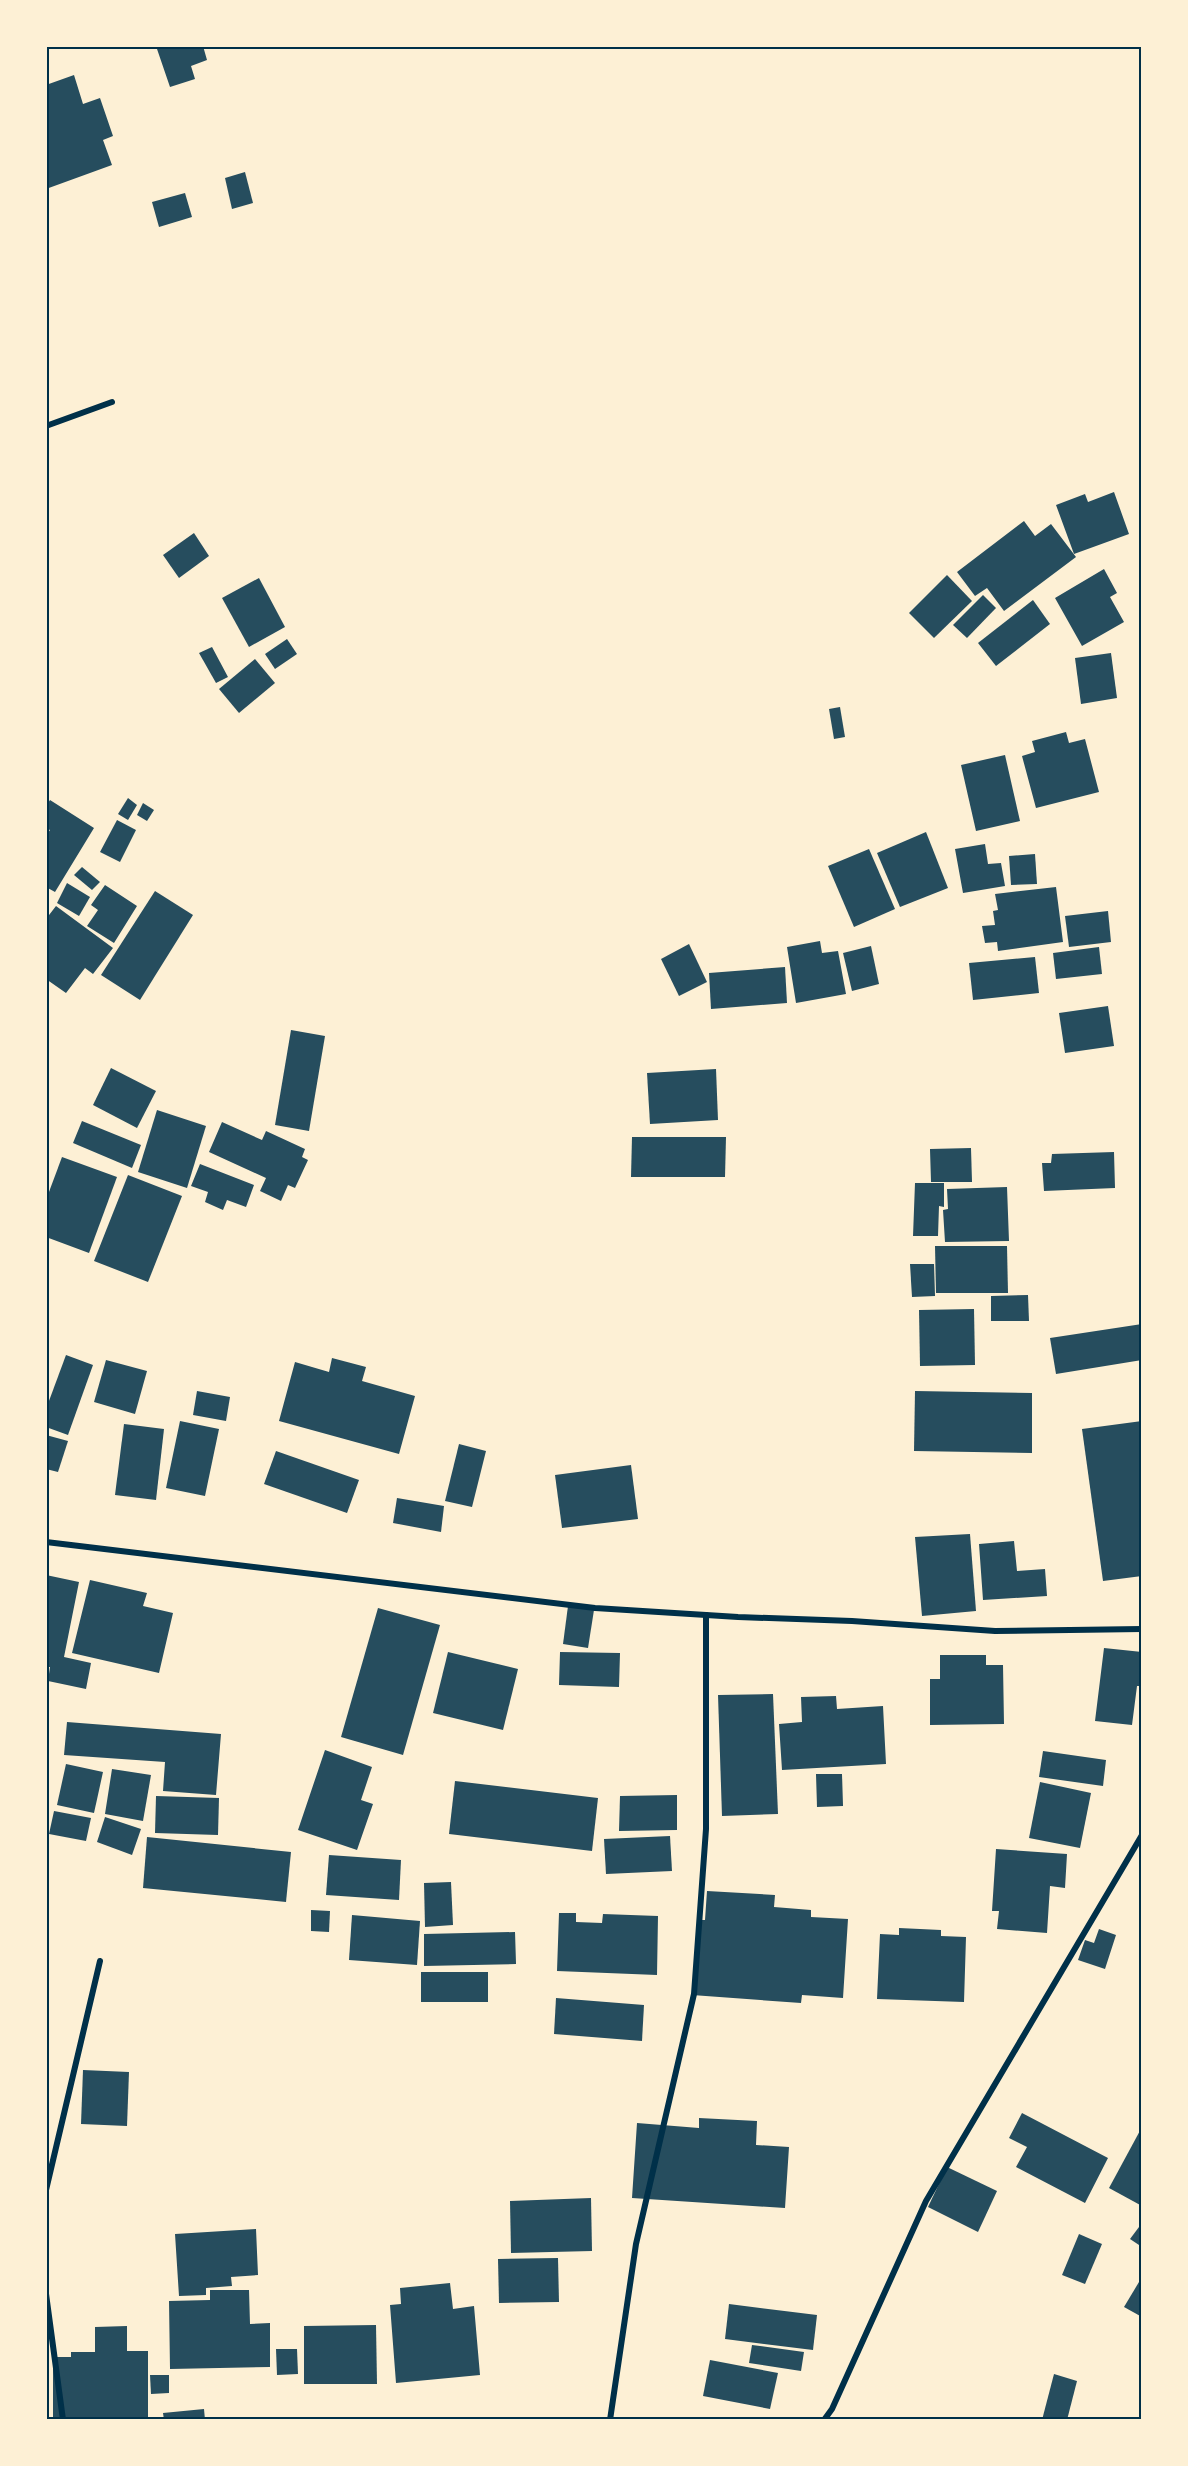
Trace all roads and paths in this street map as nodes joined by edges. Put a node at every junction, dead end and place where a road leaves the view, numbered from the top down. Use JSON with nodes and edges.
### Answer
{"nodes":[{"id":1,"x":112,"y":402,"type":"dead end"},
{"id":2,"x":46,"y":426,"type":"edge"},
{"id":3,"x":46,"y":1542,"type":"edge"},
{"id":4,"x":706,"y":1615,"type":"junction"},
{"id":5,"x":1142,"y":1629,"type":"edge"},
{"id":6,"x":1142,"y":1835,"type":"edge"},
{"id":7,"x":100,"y":1961,"type":"dead end"},
{"id":8,"x":46,"y":2190,"type":"edge"},
{"id":9,"x":46,"y":2294,"type":"edge"},
{"id":10,"x":63,"y":2420,"type":"edge"},
{"id":11,"x":610,"y":2420,"type":"edge"},
{"id":12,"x":824,"y":2420,"type":"edge"}],
"edges":[{"from":1,"to":2,"type":"street"},
{"from":3,"to":4,"type":"street"},
{"from":4,"to":5,"type":"street"},
{"from":4,"to":11,"type":"street"},
{"from":6,"to":12,"type":"street"},
{"from":7,"to":8,"type":"street"},
{"from":9,"to":10,"type":"street"}]}
